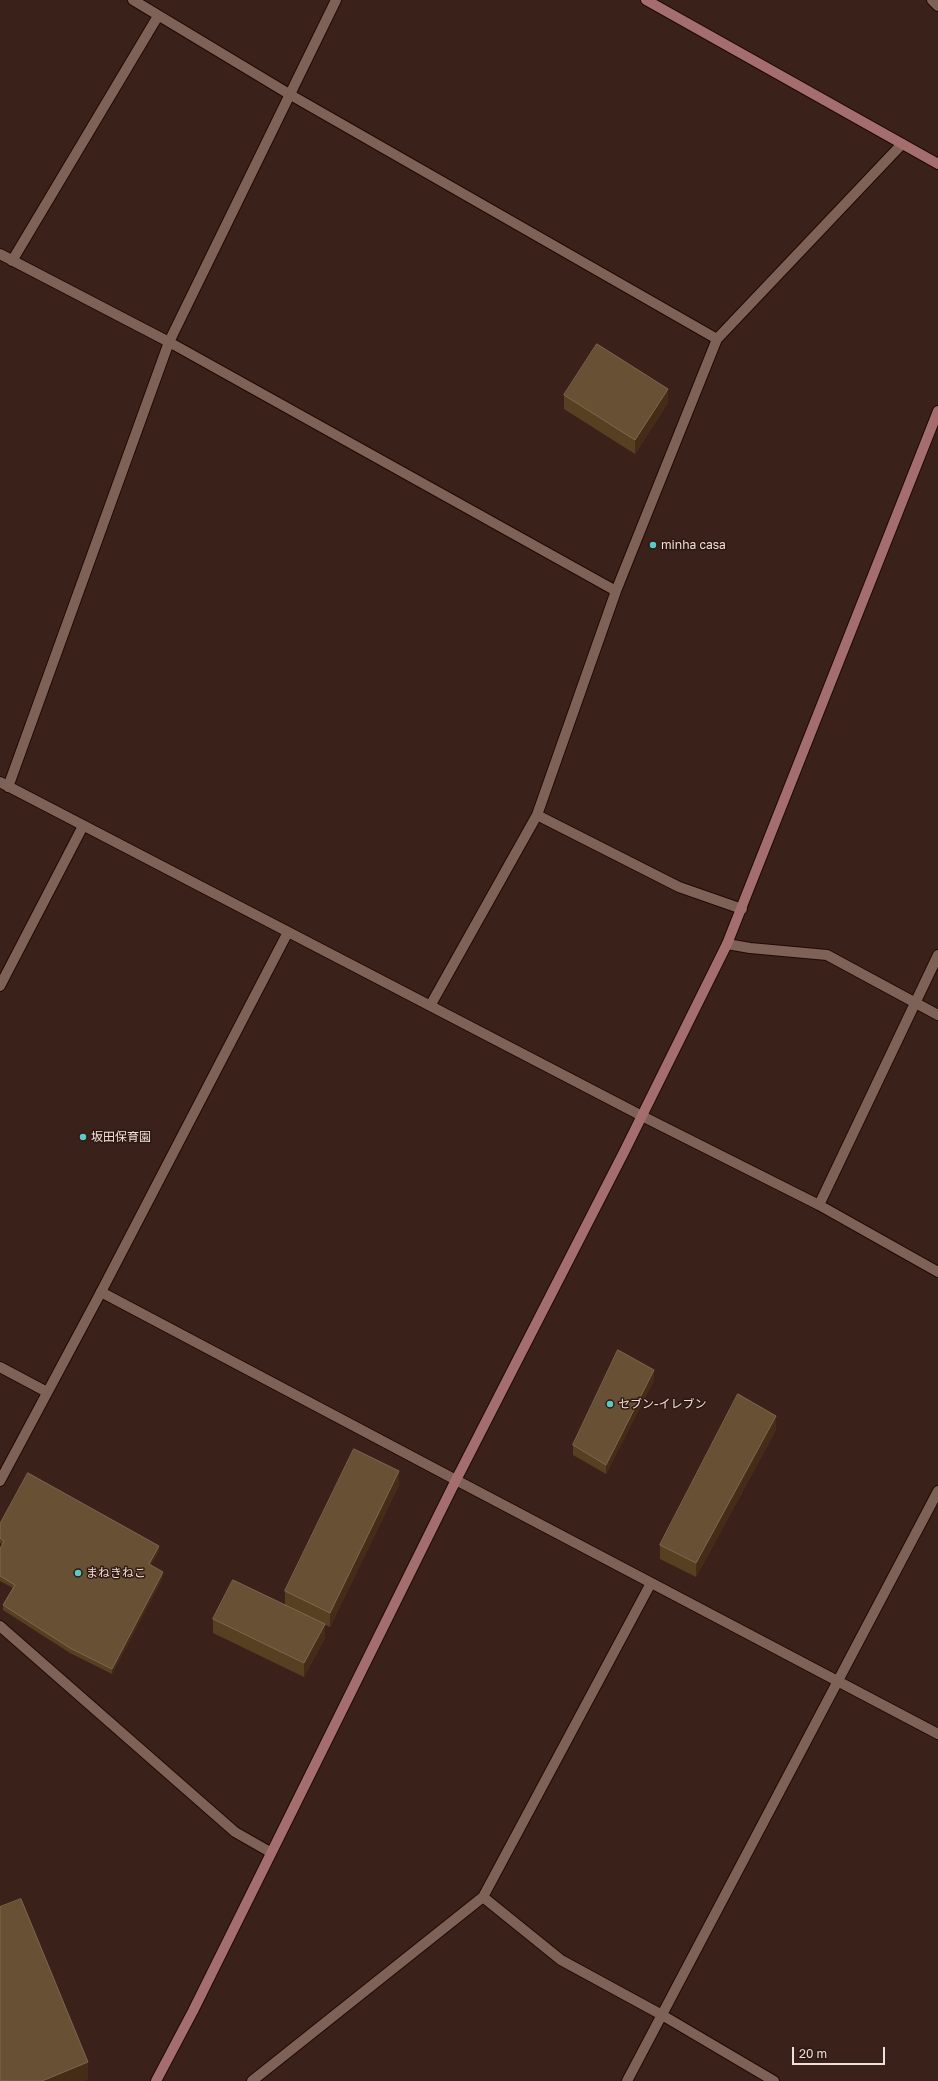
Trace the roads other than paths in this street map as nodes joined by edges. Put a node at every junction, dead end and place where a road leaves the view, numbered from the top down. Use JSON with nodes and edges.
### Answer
{"nodes":[{"id":1,"x":133,"y":0,"type":"edge"},
{"id":2,"x":336,"y":0,"type":"edge"},
{"id":3,"x":646,"y":0,"type":"edge"},
{"id":4,"x":932,"y":0,"type":"edge"},
{"id":5,"x":938,"y":6,"type":"edge"},
{"id":6,"x":158,"y":16,"type":"junction"},
{"id":7,"x":289,"y":94,"type":"junction"},
{"id":8,"x":902,"y":144,"type":"junction"},
{"id":9,"x":938,"y":164,"type":"edge"},
{"id":10,"x":0,"y":254,"type":"edge"},
{"id":11,"x":12,"y":261,"type":"junction"},
{"id":12,"x":717,"y":339,"type":"junction"},
{"id":13,"x":169,"y":342,"type":"junction"},
{"id":14,"x":938,"y":411,"type":"edge"},
{"id":15,"x":616,"y":591,"type":"junction"},
{"id":16,"x":4,"y":785,"type":"edge"},
{"id":17,"x":536,"y":815,"type":"junction"},
{"id":18,"x":83,"y":826,"type":"junction"},
{"id":19,"x":742,"y":909,"type":"junction"},
{"id":20,"x":288,"y":932,"type":"junction"},
{"id":21,"x":727,"y":944,"type":"junction"},
{"id":22,"x":938,"y":955,"type":"edge"},
{"id":23,"x":0,"y":986,"type":"edge"},
{"id":24,"x":916,"y":1003,"type":"junction"},
{"id":25,"x":430,"y":1006,"type":"junction"},
{"id":26,"x":938,"y":1015,"type":"edge"},
{"id":27,"x":642,"y":1116,"type":"junction"},
{"id":28,"x":819,"y":1205,"type":"junction"},
{"id":29,"x":938,"y":1272,"type":"edge"},
{"id":30,"x":101,"y":1292,"type":"junction"},
{"id":31,"x":0,"y":1367,"type":"edge"},
{"id":32,"x":47,"y":1392,"type":"junction"},
{"id":33,"x":456,"y":1480,"type":"junction"},
{"id":34,"x":0,"y":1481,"type":"edge"},
{"id":35,"x":938,"y":1491,"type":"edge"},
{"id":36,"x":651,"y":1583,"type":"junction"},
{"id":37,"x":0,"y":1626,"type":"edge"},
{"id":38,"x":838,"y":1681,"type":"junction"},
{"id":39,"x":938,"y":1734,"type":"edge"},
{"id":40,"x":270,"y":1852,"type":"junction"},
{"id":41,"x":483,"y":1897,"type":"junction"},
{"id":42,"x":662,"y":2015,"type":"junction"},
{"id":43,"x":156,"y":2081,"type":"edge"},
{"id":44,"x":252,"y":2081,"type":"edge"},
{"id":45,"x":627,"y":2081,"type":"edge"},
{"id":46,"x":774,"y":2081,"type":"edge"}],
"edges":[{"from":1,"to":6,"type":"street"},
{"from":2,"to":7,"type":"street"},
{"from":3,"to":8,"type":"street"},
{"from":4,"to":5,"type":"street"},
{"from":6,"to":7,"type":"street"},
{"from":6,"to":11,"type":"street"},
{"from":7,"to":12,"type":"street"},
{"from":7,"to":13,"type":"street"},
{"from":8,"to":9,"type":"street"},
{"from":8,"to":12,"type":"street"},
{"from":10,"to":11,"type":"street"},
{"from":11,"to":13,"type":"street"},
{"from":12,"to":15,"type":"street"},
{"from":13,"to":15,"type":"street"},
{"from":13,"to":16,"type":"street"},
{"from":14,"to":19,"type":"street"},
{"from":15,"to":17,"type":"street"},
{"from":16,"to":18,"type":"street"},
{"from":17,"to":19,"type":"street"},
{"from":17,"to":25,"type":"street"},
{"from":18,"to":20,"type":"street"},
{"from":18,"to":23,"type":"street"},
{"from":19,"to":21,"type":"street"},
{"from":20,"to":25,"type":"street"},
{"from":20,"to":30,"type":"street"},
{"from":21,"to":24,"type":"street"},
{"from":21,"to":27,"type":"street"},
{"from":22,"to":24,"type":"street"},
{"from":24,"to":26,"type":"street"},
{"from":24,"to":28,"type":"street"},
{"from":25,"to":27,"type":"street"},
{"from":27,"to":28,"type":"street"},
{"from":27,"to":33,"type":"street"},
{"from":28,"to":29,"type":"street"},
{"from":30,"to":32,"type":"street"},
{"from":30,"to":33,"type":"street"},
{"from":31,"to":32,"type":"street"},
{"from":32,"to":34,"type":"street"},
{"from":33,"to":36,"type":"street"},
{"from":33,"to":40,"type":"street"},
{"from":35,"to":38,"type":"street"},
{"from":36,"to":38,"type":"street"},
{"from":36,"to":41,"type":"street"},
{"from":37,"to":40,"type":"street"},
{"from":38,"to":39,"type":"street"},
{"from":38,"to":42,"type":"street"},
{"from":40,"to":43,"type":"street"},
{"from":41,"to":42,"type":"street"},
{"from":41,"to":44,"type":"street"},
{"from":42,"to":45,"type":"street"},
{"from":42,"to":46,"type":"street"}]}
